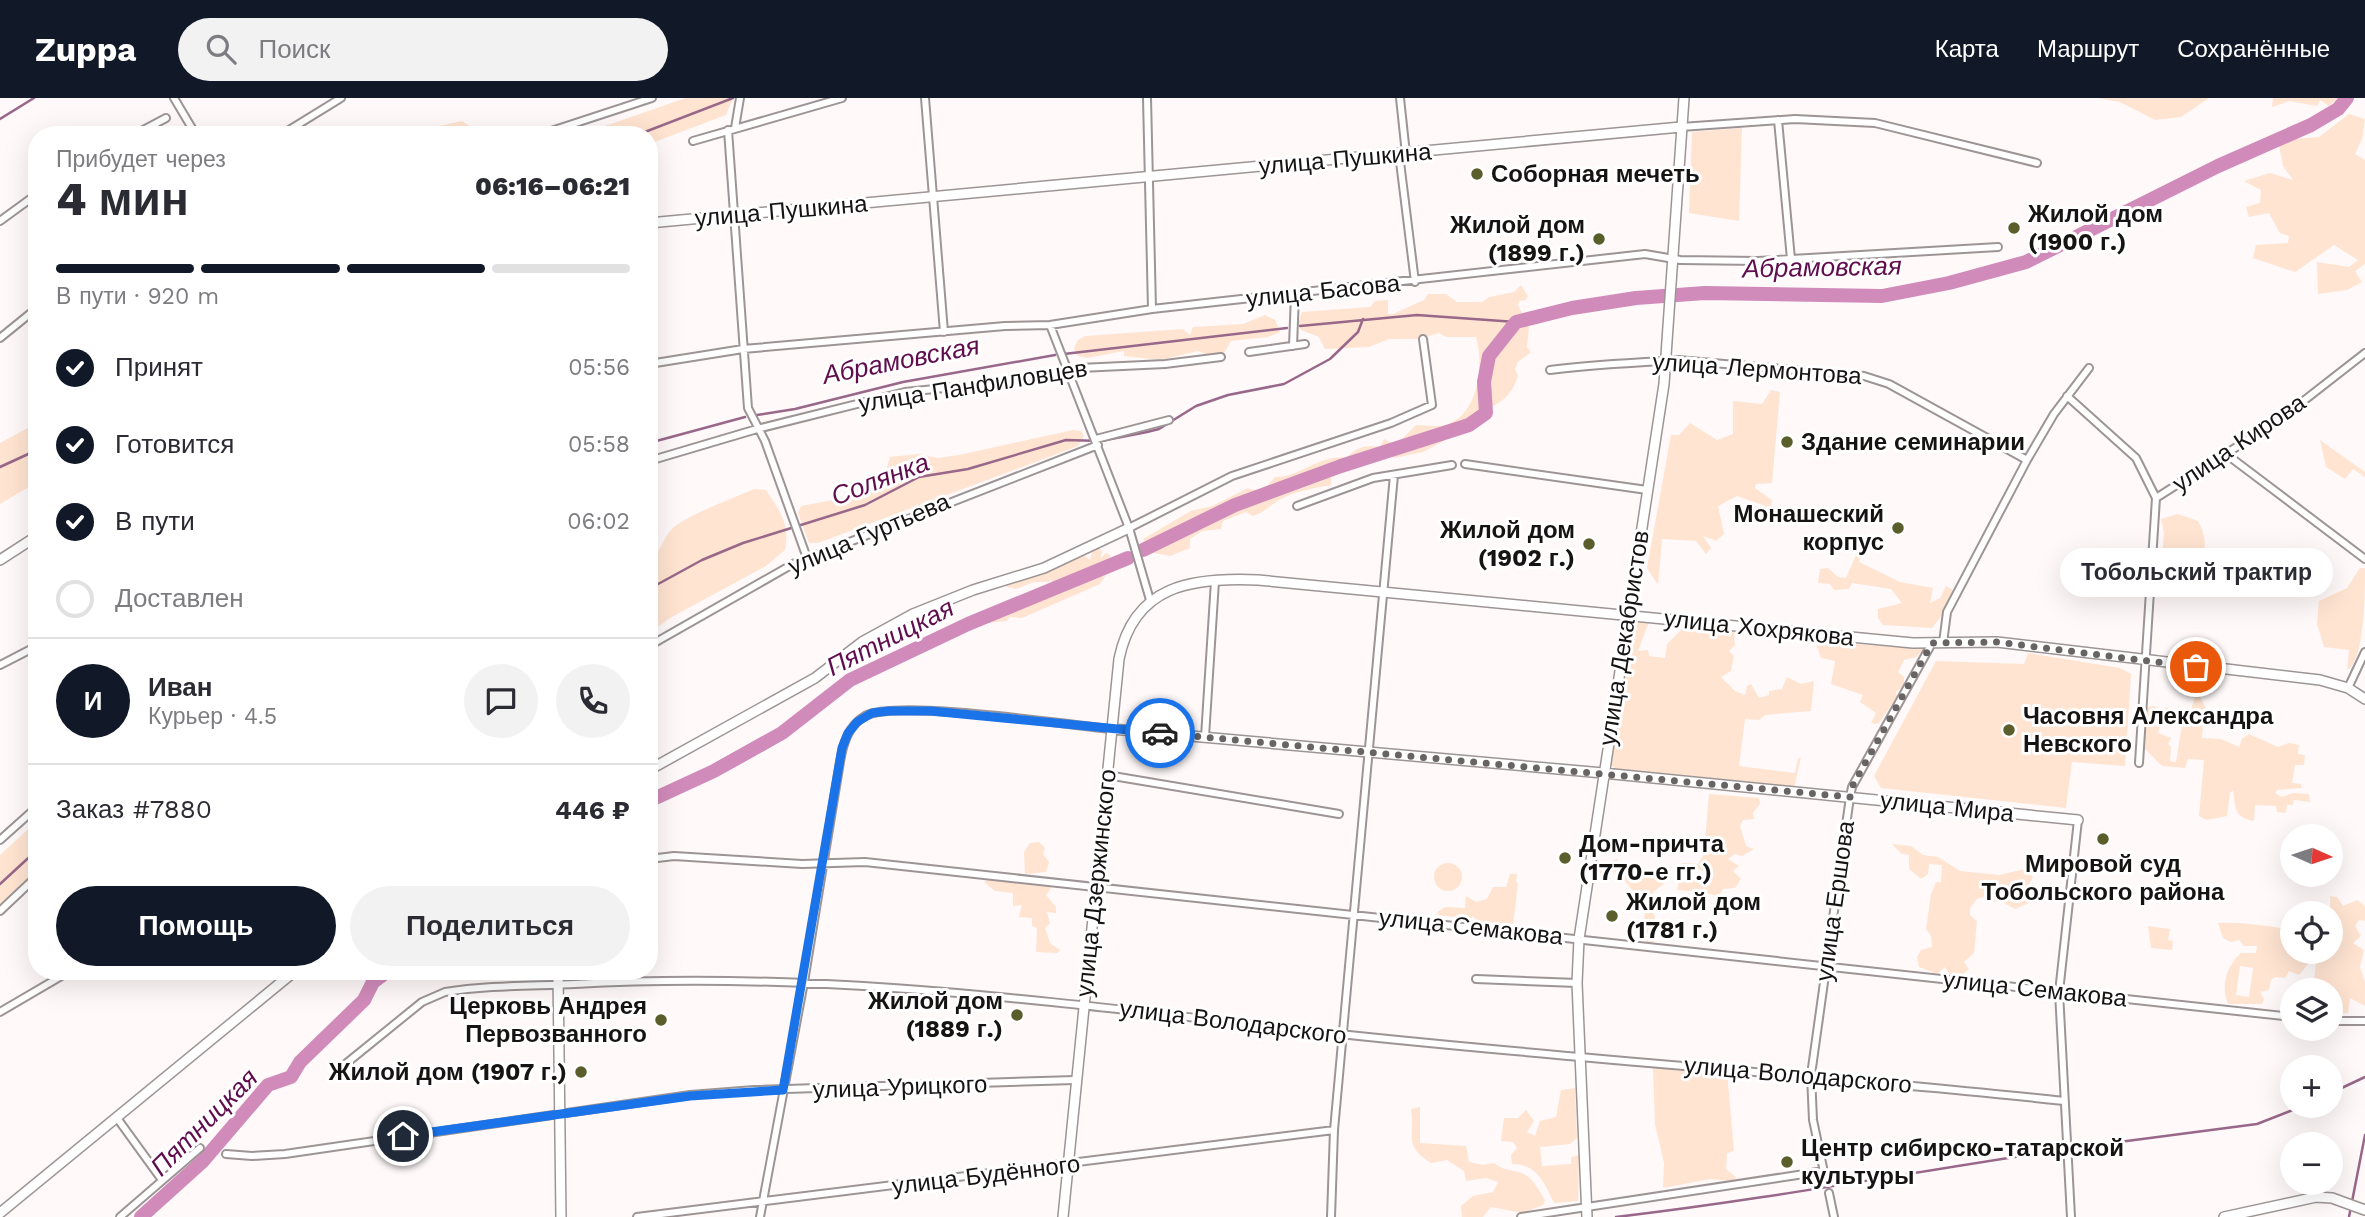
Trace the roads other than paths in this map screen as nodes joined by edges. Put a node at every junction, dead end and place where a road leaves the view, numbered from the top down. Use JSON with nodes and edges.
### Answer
{"nodes":[{"id":1,"x":174,"y":98,"type":"edge"},
{"id":2,"x":341,"y":98,"type":"edge"},
{"id":3,"x":652,"y":98,"type":"edge"},
{"id":4,"x":740,"y":98,"type":"edge"},
{"id":5,"x":842,"y":98,"type":"edge"},
{"id":6,"x":925,"y":98,"type":"edge"},
{"id":7,"x":1147,"y":98,"type":"edge"},
{"id":8,"x":1400,"y":98,"type":"edge"},
{"id":9,"x":1684,"y":98,"type":"edge"},
{"id":10,"x":166,"y":118,"type":"dead end"},
{"id":11,"x":1778,"y":120,"type":"junction"},
{"id":12,"x":151,"y":126,"type":"edge"},
{"id":13,"x":191,"y":126,"type":"edge"},
{"id":14,"x":296,"y":126,"type":"edge"},
{"id":15,"x":566,"y":126,"type":"edge"},
{"id":16,"x":1681,"y":127,"type":"junction"},
{"id":17,"x":731,"y":129,"type":"junction"},
{"id":18,"x":693,"y":141,"type":"dead end"},
{"id":19,"x":1402,"y":154,"type":"junction"},
{"id":20,"x":2037,"y":163,"type":"dead end"},
{"id":21,"x":1148,"y":178,"type":"junction"},
{"id":22,"x":934,"y":197,"type":"junction"},
{"id":23,"x":28,"y":201,"type":"edge"},
{"id":24,"x":733,"y":216,"type":"junction"},
{"id":25,"x":0,"y":221,"type":"edge"},
{"id":26,"x":658,"y":222,"type":"edge"},
{"id":27,"x":1998,"y":247,"type":"dead end"},
{"id":28,"x":1670,"y":258,"type":"junction"},
{"id":29,"x":1791,"y":260,"type":"junction"},
{"id":30,"x":1415,"y":282,"type":"junction"},
{"id":31,"x":1295,"y":295,"type":"junction"},
{"id":32,"x":1152,"y":309,"type":"junction"},
{"id":33,"x":28,"y":315,"type":"edge"},
{"id":34,"x":1050,"y":325,"type":"junction"},
{"id":35,"x":944,"y":332,"type":"junction"},
{"id":36,"x":0,"y":338,"type":"edge"},
{"id":37,"x":1423,"y":339,"type":"dead end"},
{"id":38,"x":1305,"y":344,"type":"dead end"},
{"id":39,"x":1293,"y":346,"type":"junction"},
{"id":40,"x":743,"y":349,"type":"junction"},
{"id":41,"x":1249,"y":352,"type":"dead end"},
{"id":42,"x":2365,"y":353,"type":"edge"},
{"id":43,"x":1221,"y":356,"type":"dead end"},
{"id":44,"x":1666,"y":361,"type":"junction"},
{"id":45,"x":658,"y":362,"type":"edge"},
{"id":46,"x":2089,"y":368,"type":"dead end"},
{"id":47,"x":1068,"y":369,"type":"junction"},
{"id":48,"x":1550,"y":370,"type":"dead end"},
{"id":49,"x":2067,"y":396,"type":"junction"},
{"id":50,"x":1169,"y":420,"type":"dead end"},
{"id":51,"x":757,"y":429,"type":"junction"},
{"id":52,"x":1097,"y":442,"type":"junction"},
{"id":53,"x":2226,"y":454,"type":"junction"},
{"id":54,"x":658,"y":458,"type":"edge"},
{"id":55,"x":2027,"y":460,"type":"junction"},
{"id":56,"x":1465,"y":464,"type":"dead end"},
{"id":57,"x":1452,"y":465,"type":"dead end"},
{"id":58,"x":1394,"y":475,"type":"junction"},
{"id":59,"x":1647,"y":490,"type":"junction"},
{"id":60,"x":2156,"y":498,"type":"junction"},
{"id":61,"x":1297,"y":506,"type":"dead end"},
{"id":62,"x":1129,"y":528,"type":"junction"},
{"id":63,"x":28,"y":542,"type":"edge"},
{"id":64,"x":807,"y":558,"type":"junction"},
{"id":65,"x":2365,"y":559,"type":"edge"},
{"id":66,"x":0,"y":560,"type":"edge"},
{"id":67,"x":1215,"y":581,"type":"junction"},
{"id":68,"x":1384,"y":592,"type":"junction"},
{"id":69,"x":1150,"y":600,"type":"junction"},
{"id":70,"x":1628,"y":615,"type":"junction"},
{"id":71,"x":658,"y":641,"type":"edge"},
{"id":72,"x":1932,"y":643,"type":"junction"},
{"id":73,"x":1943,"y":643,"type":"junction"},
{"id":74,"x":28,"y":651,"type":"edge"},
{"id":75,"x":2365,"y":652,"type":"edge"},
{"id":76,"x":2148,"y":661,"type":"junction"},
{"id":77,"x":0,"y":665,"type":"edge"},
{"id":78,"x":2348,"y":688,"type":"junction"},
{"id":79,"x":2365,"y":699,"type":"edge"},
{"id":80,"x":1112,"y":730,"type":"junction"},
{"id":81,"x":1205,"y":737,"type":"junction"},
{"id":82,"x":1369,"y":751,"type":"junction"},
{"id":83,"x":2139,"y":763,"type":"dead end"},
{"id":84,"x":658,"y":765,"type":"edge"},
{"id":85,"x":1603,"y":773,"type":"junction"},
{"id":86,"x":1107,"y":775,"type":"junction"},
{"id":87,"x":1850,"y":797,"type":"junction"},
{"id":88,"x":1339,"y":814,"type":"dead end"},
{"id":89,"x":28,"y":815,"type":"edge"},
{"id":90,"x":2078,"y":820,"type":"joint"},
{"id":91,"x":0,"y":840,"type":"edge"},
{"id":92,"x":658,"y":858,"type":"edge"},
{"id":93,"x":823,"y":863,"type":"junction"},
{"id":94,"x":28,"y":885,"type":"edge"},
{"id":95,"x":1096,"y":885,"type":"junction"},
{"id":96,"x":0,"y":911,"type":"edge"},
{"id":97,"x":1354,"y":914,"type":"junction"},
{"id":98,"x":1579,"y":939,"type":"junction"},
{"id":99,"x":1825,"y":965,"type":"junction"},
{"id":100,"x":1476,"y":979,"type":"dead end"},
{"id":101,"x":55,"y":980,"type":"edge"},
{"id":102,"x":284,"y":980,"type":"edge"},
{"id":103,"x":559,"y":980,"type":"edge"},
{"id":104,"x":804,"y":982,"type":"junction"},
{"id":105,"x":1577,"y":982,"type":"junction"},
{"id":106,"x":559,"y":985,"type":"junction"},
{"id":107,"x":2059,"y":992,"type":"junction"},
{"id":108,"x":1084,"y":1005,"type":"junction"},
{"id":109,"x":0,"y":1012,"type":"edge"},
{"id":110,"x":2280,"y":1016,"type":"edge"},
{"id":111,"x":2343,"y":1021,"type":"edge"},
{"id":112,"x":2365,"y":1021,"type":"edge"},
{"id":113,"x":1343,"y":1035,"type":"junction"},
{"id":114,"x":1580,"y":1057,"type":"junction"},
{"id":115,"x":343,"y":1066,"type":"dead end"},
{"id":116,"x":1811,"y":1075,"type":"junction"},
{"id":117,"x":1075,"y":1080,"type":"junction"},
{"id":118,"x":783,"y":1090,"type":"junction"},
{"id":119,"x":2064,"y":1101,"type":"junction"},
{"id":120,"x":561,"y":1113,"type":"junction"},
{"id":121,"x":117,"y":1118,"type":"junction"},
{"id":122,"x":1334,"y":1130,"type":"junction"},
{"id":123,"x":200,"y":1148,"type":"dead end"},
{"id":124,"x":226,"y":1154,"type":"dead end"},
{"id":125,"x":1068,"y":1166,"type":"junction"},
{"id":126,"x":162,"y":1180,"type":"junction"},
{"id":127,"x":1829,"y":1193,"type":"dead end"},
{"id":128,"x":763,"y":1201,"type":"junction"},
{"id":129,"x":1586,"y":1205,"type":"junction"},
{"id":130,"x":2365,"y":1210,"type":"edge"},
{"id":131,"x":0,"y":1213,"type":"edge"},
{"id":132,"x":120,"y":1217,"type":"edge"},
{"id":133,"x":561,"y":1217,"type":"edge"},
{"id":134,"x":637,"y":1217,"type":"edge"},
{"id":135,"x":760,"y":1217,"type":"edge"},
{"id":136,"x":1063,"y":1217,"type":"edge"},
{"id":137,"x":1331,"y":1217,"type":"edge"},
{"id":138,"x":1521,"y":1217,"type":"edge"},
{"id":139,"x":1587,"y":1217,"type":"edge"},
{"id":140,"x":1834,"y":1217,"type":"edge"},
{"id":141,"x":2071,"y":1217,"type":"edge"},
{"id":142,"x":2224,"y":1217,"type":"edge"}],
"edges":[{"from":1,"to":13,"type":"street"},
{"from":2,"to":14,"type":"street"},
{"from":3,"to":15,"type":"street"},
{"from":4,"to":17,"type":"street"},
{"from":5,"to":17,"type":"street"},
{"from":6,"to":22,"type":"street"},
{"from":7,"to":21,"type":"street"},
{"from":8,"to":19,"type":"street"},
{"from":9,"to":16,"type":"street"},
{"from":10,"to":12,"type":"street"},
{"from":11,"to":16,"type":"street","name":"улица Пушкина"},
{"from":11,"to":20,"type":"street","name":"улица Пушкина"},
{"from":11,"to":29,"type":"street"},
{"from":16,"to":19,"type":"street","name":"улица Пушкина"},
{"from":16,"to":28,"type":"street"},
{"from":17,"to":18,"type":"street"},
{"from":17,"to":24,"type":"street"},
{"from":19,"to":21,"type":"street","name":"улица Пушкина"},
{"from":19,"to":30,"type":"street"},
{"from":21,"to":22,"type":"street","name":"улица Пушкина"},
{"from":21,"to":32,"type":"street"},
{"from":22,"to":24,"type":"street","name":"улица Пушкина"},
{"from":22,"to":35,"type":"street"},
{"from":23,"to":25,"type":"street"},
{"from":24,"to":26,"type":"street","name":"улица Пушкина"},
{"from":24,"to":40,"type":"street"},
{"from":27,"to":29,"type":"street","name":"улица Басова"},
{"from":28,"to":29,"type":"street","name":"улица Басова"},
{"from":28,"to":30,"type":"street","name":"улица Басова"},
{"from":28,"to":44,"type":"street","name":"улица Декабристов"},
{"from":30,"to":31,"type":"street","name":"улица Басова"},
{"from":31,"to":32,"type":"street","name":"улица Басова"},
{"from":31,"to":39,"type":"street"},
{"from":32,"to":34,"type":"street","name":"улица Басова"},
{"from":33,"to":36,"type":"street"},
{"from":34,"to":35,"type":"street","name":"улица Басова"},
{"from":34,"to":47,"type":"street"},
{"from":35,"to":40,"type":"street","name":"улица Басова"},
{"from":37,"to":62,"type":"street"},
{"from":38,"to":39,"type":"street"},
{"from":39,"to":41,"type":"street"},
{"from":40,"to":45,"type":"street","name":"улица Басова"},
{"from":40,"to":51,"type":"street"},
{"from":42,"to":53,"type":"street","name":"улица Кирова"},
{"from":43,"to":47,"type":"street","name":"улица Панфиловцев"},
{"from":44,"to":48,"type":"street","name":"улица Лермонтова"},
{"from":44,"to":55,"type":"street","name":"улица Лермонтова"},
{"from":44,"to":59,"type":"street","name":"улица Декабристов"},
{"from":46,"to":49,"type":"street"},
{"from":47,"to":51,"type":"street","name":"улица Панфиловцев"},
{"from":47,"to":52,"type":"street"},
{"from":49,"to":55,"type":"street"},
{"from":49,"to":60,"type":"street"},
{"from":50,"to":52,"type":"street","name":"улица Гуртьева"},
{"from":51,"to":54,"type":"street","name":"улица Панфиловцев"},
{"from":51,"to":64,"type":"street"},
{"from":52,"to":62,"type":"street"},
{"from":52,"to":64,"type":"street","name":"улица Гуртьева"},
{"from":53,"to":60,"type":"street","name":"улица Кирова"},
{"from":53,"to":65,"type":"street"},
{"from":55,"to":73,"type":"street"},
{"from":56,"to":59,"type":"street"},
{"from":57,"to":58,"type":"street"},
{"from":58,"to":61,"type":"street"},
{"from":58,"to":68,"type":"street"},
{"from":59,"to":70,"type":"street","name":"улица Декабристов"},
{"from":60,"to":76,"type":"street","name":"улица Кирова"},
{"from":62,"to":69,"type":"street"},
{"from":62,"to":84,"type":"street"},
{"from":63,"to":66,"type":"street"},
{"from":64,"to":71,"type":"street","name":"улица Гуртьева"},
{"from":67,"to":68,"type":"street","name":"улица Хохрякова"},
{"from":67,"to":69,"type":"street","name":"улица Хохрякова"},
{"from":67,"to":81,"type":"street"},
{"from":68,"to":70,"type":"street","name":"улица Хохрякова"},
{"from":68,"to":82,"type":"street"},
{"from":69,"to":80,"type":"street","name":"улица Дзержинского"},
{"from":70,"to":72,"type":"street","name":"улица Хохрякова"},
{"from":70,"to":85,"type":"street","name":"улица Декабристов"},
{"from":72,"to":73,"type":"street","name":"улица Хохрякова"},
{"from":72,"to":87,"type":"street","name":"улица Ершова"},
{"from":73,"to":76,"type":"street","name":"улица Хохрякова"},
{"from":74,"to":77,"type":"street"},
{"from":75,"to":78,"type":"street"},
{"from":76,"to":78,"type":"street","name":"улица Хохрякова"},
{"from":76,"to":83,"type":"street","name":"улица Кирова"},
{"from":78,"to":79,"type":"street","name":"улица Хохрякова"},
{"from":80,"to":81,"type":"street","name":"улица Мира"},
{"from":80,"to":86,"type":"street","name":"улица Дзержинского"},
{"from":80,"to":93,"type":"street","name":"улица Мира"},
{"from":81,"to":82,"type":"street","name":"улица Мира"},
{"from":82,"to":85,"type":"street","name":"улица Мира"},
{"from":82,"to":97,"type":"street"},
{"from":85,"to":87,"type":"street","name":"улица Мира"},
{"from":85,"to":98,"type":"street","name":"улица Декабристов"},
{"from":86,"to":88,"type":"street"},
{"from":86,"to":95,"type":"street","name":"улица Дзержинского"},
{"from":87,"to":90,"type":"street","name":"улица Мира"},
{"from":87,"to":99,"type":"street","name":"улица Ершова"},
{"from":89,"to":91,"type":"street"},
{"from":90,"to":107,"type":"street"},
{"from":92,"to":93,"type":"street","name":"улица Семакова"},
{"from":93,"to":95,"type":"street","name":"улица Семакова"},
{"from":93,"to":104,"type":"street"},
{"from":94,"to":96,"type":"street"},
{"from":95,"to":97,"type":"street","name":"улица Семакова"},
{"from":95,"to":108,"type":"street","name":"улица Дзержинского"},
{"from":97,"to":98,"type":"street","name":"улица Семакова"},
{"from":97,"to":113,"type":"street"},
{"from":98,"to":99,"type":"street","name":"улица Семакова"},
{"from":98,"to":105,"type":"street","name":"улица Декабристов"},
{"from":99,"to":107,"type":"street","name":"улица Семакова"},
{"from":99,"to":116,"type":"street","name":"улица Ершова"},
{"from":100,"to":105,"type":"street"},
{"from":101,"to":109,"type":"street"},
{"from":102,"to":121,"type":"street"},
{"from":103,"to":106,"type":"street"},
{"from":104,"to":106,"type":"street","name":"улица Володарского"},
{"from":104,"to":108,"type":"street","name":"улица Володарского"},
{"from":104,"to":118,"type":"street"},
{"from":105,"to":114,"type":"street","name":"улица Декабристов"},
{"from":106,"to":115,"type":"street","name":"улица Володарского"},
{"from":106,"to":120,"type":"street"},
{"from":107,"to":110,"type":"street","name":"улица Семакова"},
{"from":107,"to":119,"type":"street"},
{"from":108,"to":113,"type":"street","name":"улица Володарского"},
{"from":108,"to":117,"type":"street","name":"улица Дзержинского"},
{"from":111,"to":112,"type":"street"},
{"from":113,"to":114,"type":"street","name":"улица Володарского"},
{"from":113,"to":122,"type":"street"},
{"from":114,"to":116,"type":"street","name":"улица Володарского"},
{"from":114,"to":129,"type":"street","name":"улица Декабристов"},
{"from":116,"to":119,"type":"street","name":"улица Володарского"},
{"from":116,"to":129,"type":"street","name":"улица Ершова"},
{"from":117,"to":118,"type":"street","name":"улица Урицкого"},
{"from":117,"to":125,"type":"street","name":"улица Дзержинского"},
{"from":118,"to":120,"type":"street","name":"улица Урицкого"},
{"from":118,"to":128,"type":"street"},
{"from":119,"to":141,"type":"street"},
{"from":120,"to":124,"type":"street","name":"улица Урицкого"},
{"from":120,"to":133,"type":"street"},
{"from":121,"to":126,"type":"street"},
{"from":121,"to":131,"type":"street"},
{"from":122,"to":125,"type":"street","name":"улица Будённого"},
{"from":122,"to":137,"type":"street"},
{"from":123,"to":126,"type":"street"},
{"from":125,"to":128,"type":"street","name":"улица Будённого"},
{"from":125,"to":136,"type":"street","name":"улица Дзержинского"},
{"from":126,"to":132,"type":"street"},
{"from":127,"to":140,"type":"street"},
{"from":128,"to":134,"type":"street","name":"улица Будённого"},
{"from":128,"to":135,"type":"street"},
{"from":129,"to":138,"type":"street"},
{"from":129,"to":139,"type":"street","name":"улица Декабристов"},
{"from":130,"to":142,"type":"street"}]}
